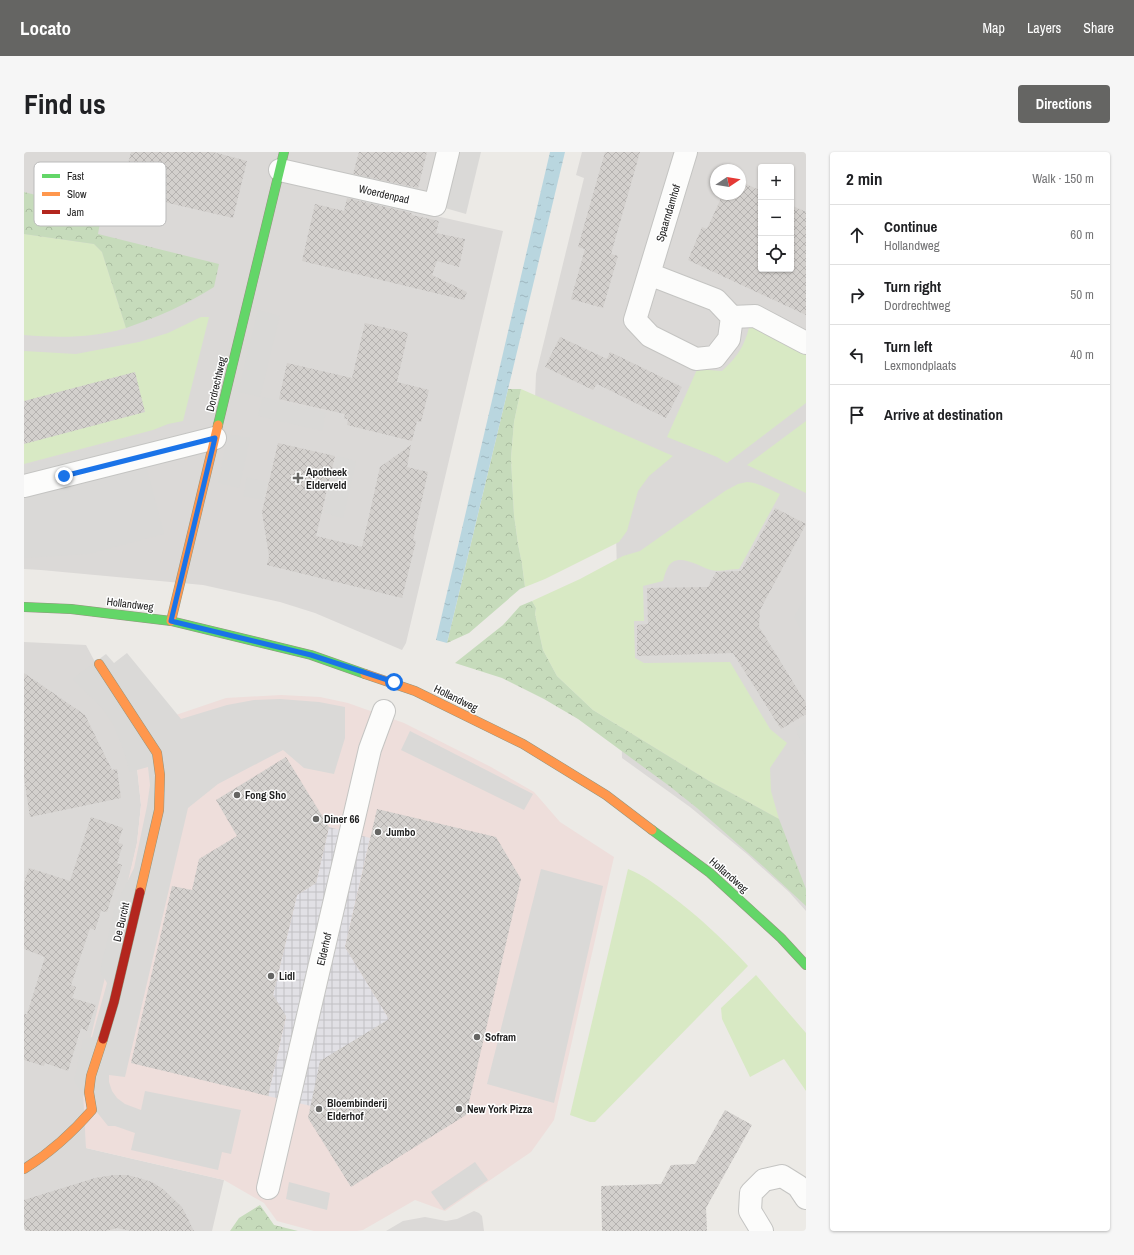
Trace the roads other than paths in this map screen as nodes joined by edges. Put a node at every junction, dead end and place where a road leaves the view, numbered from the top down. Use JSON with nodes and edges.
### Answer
{"nodes":[{"id":1,"x":448,"y":152,"type":"edge"},
{"id":2,"x":686,"y":152,"type":"edge"},
{"id":3,"x":282,"y":161,"type":"edge"},
{"id":4,"x":649,"y":274,"type":"junction"},
{"id":5,"x":732,"y":317,"type":"junction"},
{"id":6,"x":806,"y":343,"type":"edge"},
{"id":7,"x":215,"y":438,"type":"junction"},
{"id":8,"x":24,"y":486,"type":"edge"},
{"id":9,"x":24,"y":607,"type":"edge"},
{"id":10,"x":171,"y":621,"type":"junction"},
{"id":11,"x":99,"y":664,"type":"dead end"},
{"id":12,"x":384,"y":711,"type":"dead end"},
{"id":13,"x":806,"y":965,"type":"edge"},
{"id":14,"x":24,"y":1169,"type":"edge"},
{"id":15,"x":268,"y":1188,"type":"dead end"},
{"id":16,"x":806,"y":1198,"type":"edge"},
{"id":17,"x":762,"y":1231,"type":"edge"}],
"edges":[{"from":1,"to":3,"type":"street","name":"Woerdenpad"},
{"from":2,"to":4,"type":"street","name":"Spaarndamhof"},
{"from":3,"to":7,"type":"street","name":"Dordrechtweg"},
{"from":4,"to":5,"type":"street"},
{"from":4,"to":5,"type":"street","name":"Spaarndamhof"},
{"from":5,"to":6,"type":"street"},
{"from":7,"to":8,"type":"street"},
{"from":7,"to":10,"type":"street","name":"Dordrechtweg"},
{"from":9,"to":10,"type":"street","name":"Hollandweg"},
{"from":10,"to":13,"type":"street","name":"Hollandweg"},
{"from":11,"to":14,"type":"street","name":"De Burcht"},
{"from":12,"to":15,"type":"street","name":"Elderhof"},
{"from":16,"to":17,"type":"street"}]}
